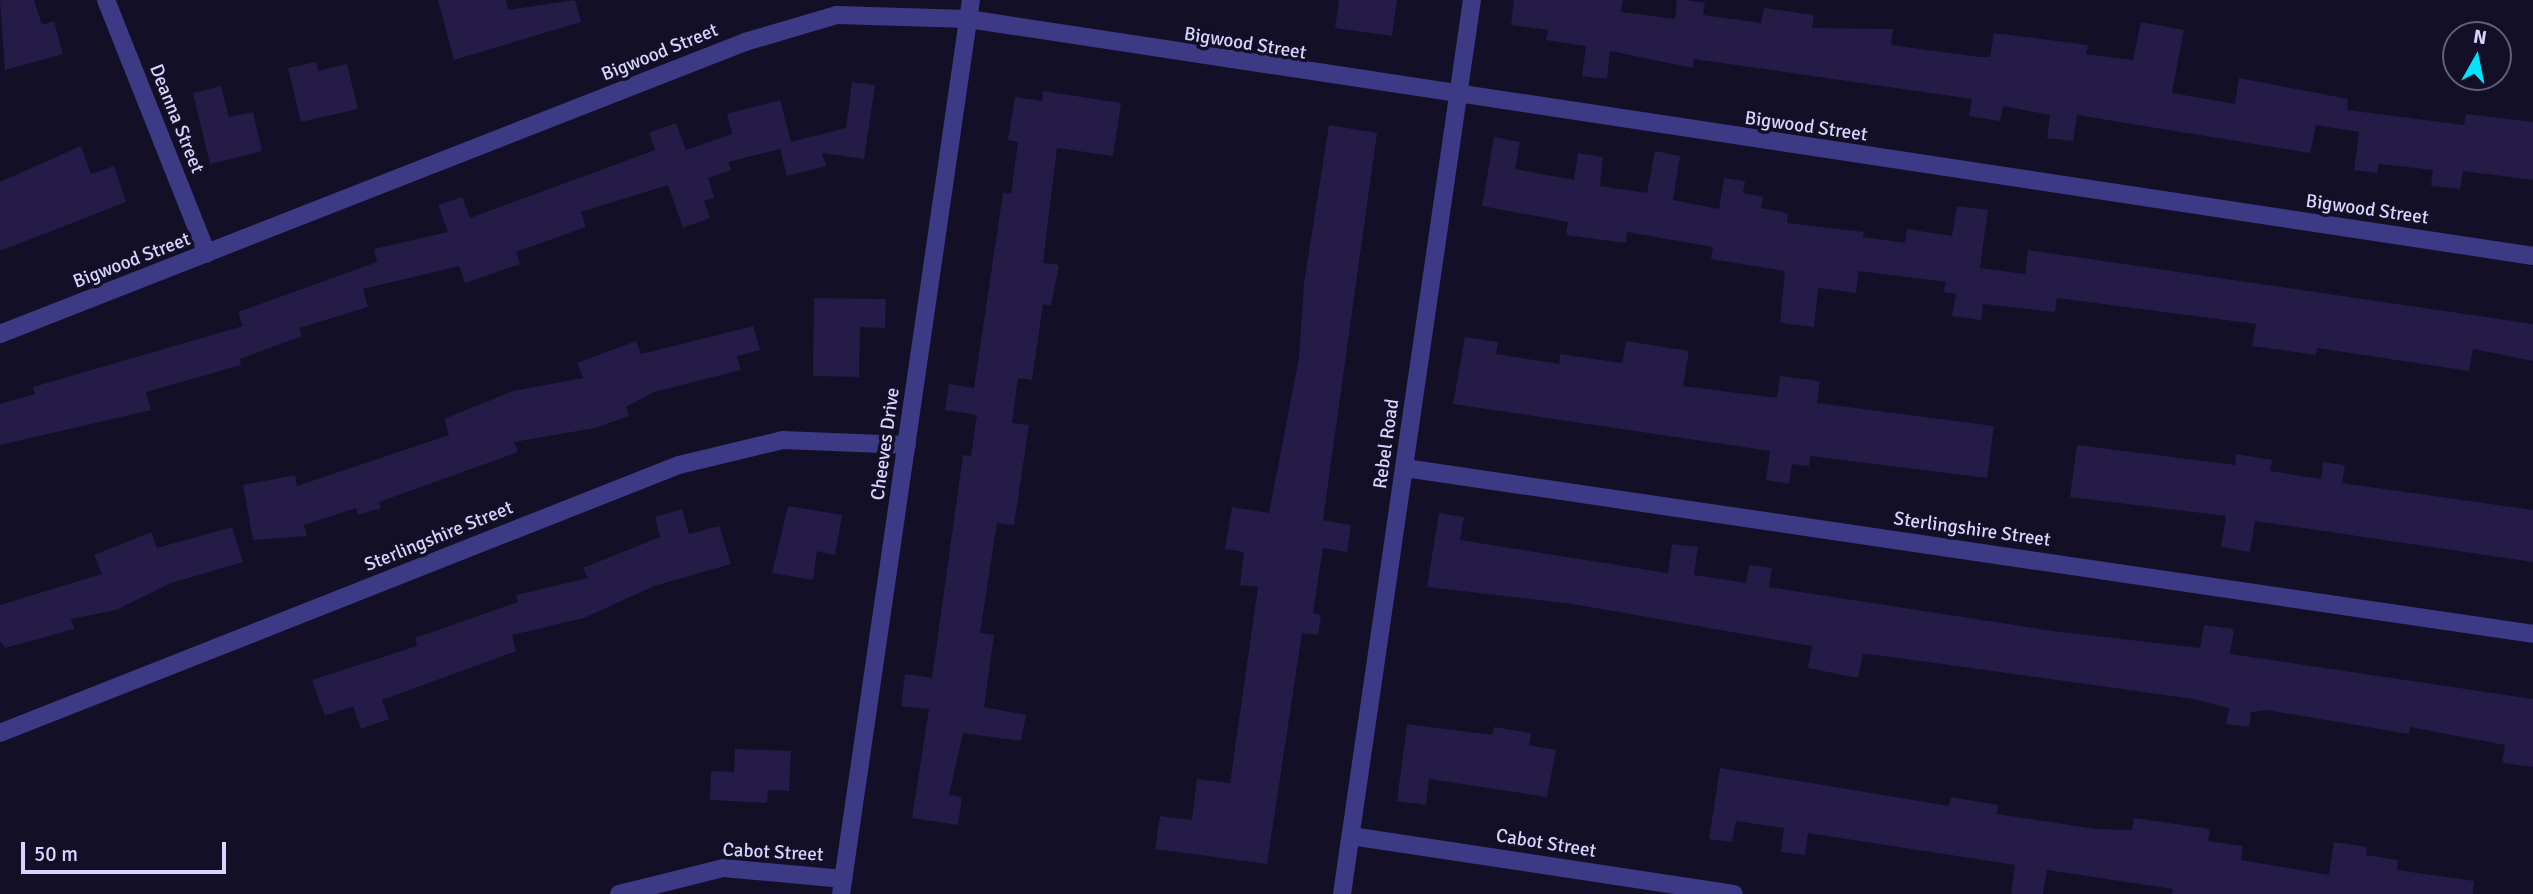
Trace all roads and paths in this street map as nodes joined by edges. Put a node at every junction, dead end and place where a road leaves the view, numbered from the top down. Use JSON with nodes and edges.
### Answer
{"nodes":[{"id":1,"x":106,"y":0,"type":"edge"},
{"id":2,"x":971,"y":0,"type":"edge"},
{"id":3,"x":1472,"y":0,"type":"edge"},
{"id":4,"x":968,"y":19,"type":"junction"},
{"id":5,"x":1458,"y":97,"type":"junction"},
{"id":6,"x":207,"y":254,"type":"junction"},
{"id":7,"x":2533,"y":256,"type":"edge"},
{"id":8,"x":0,"y":334,"type":"edge"},
{"id":9,"x":907,"y":445,"type":"junction"},
{"id":10,"x":1405,"y":468,"type":"junction"},
{"id":11,"x":2533,"y":634,"type":"edge"},
{"id":12,"x":0,"y":733,"type":"edge"},
{"id":13,"x":1351,"y":836,"type":"junction"},
{"id":14,"x":842,"y":886,"type":"edge"},
{"id":15,"x":619,"y":894,"type":"edge"},
{"id":16,"x":1342,"y":894,"type":"edge"},
{"id":17,"x":1734,"y":894,"type":"edge"}],
"edges":[{"from":1,"to":6,"type":"street","name":"Deanna Street"},
{"from":2,"to":4,"type":"street","name":"Cheeves Drive"},
{"from":3,"to":5,"type":"street","name":"Rebel Road"},
{"from":4,"to":5,"type":"street","name":"Bigwood Street"},
{"from":4,"to":6,"type":"street","name":"Bigwood Street"},
{"from":4,"to":9,"type":"street","name":"Cheeves Drive"},
{"from":5,"to":7,"type":"street","name":"Bigwood Street"},
{"from":5,"to":10,"type":"street","name":"Rebel Road"},
{"from":6,"to":8,"type":"street","name":"Bigwood Street"},
{"from":9,"to":12,"type":"street","name":"Sterlingshire Street"},
{"from":9,"to":14,"type":"street","name":"Cheeves Drive"},
{"from":10,"to":11,"type":"street","name":"Sterlingshire Street"},
{"from":10,"to":13,"type":"street","name":"Rebel Road"},
{"from":13,"to":16,"type":"street","name":"Rebel Road"},
{"from":13,"to":17,"type":"street","name":"Cabot Street"},
{"from":14,"to":15,"type":"street","name":"Cabot Street"}]}
